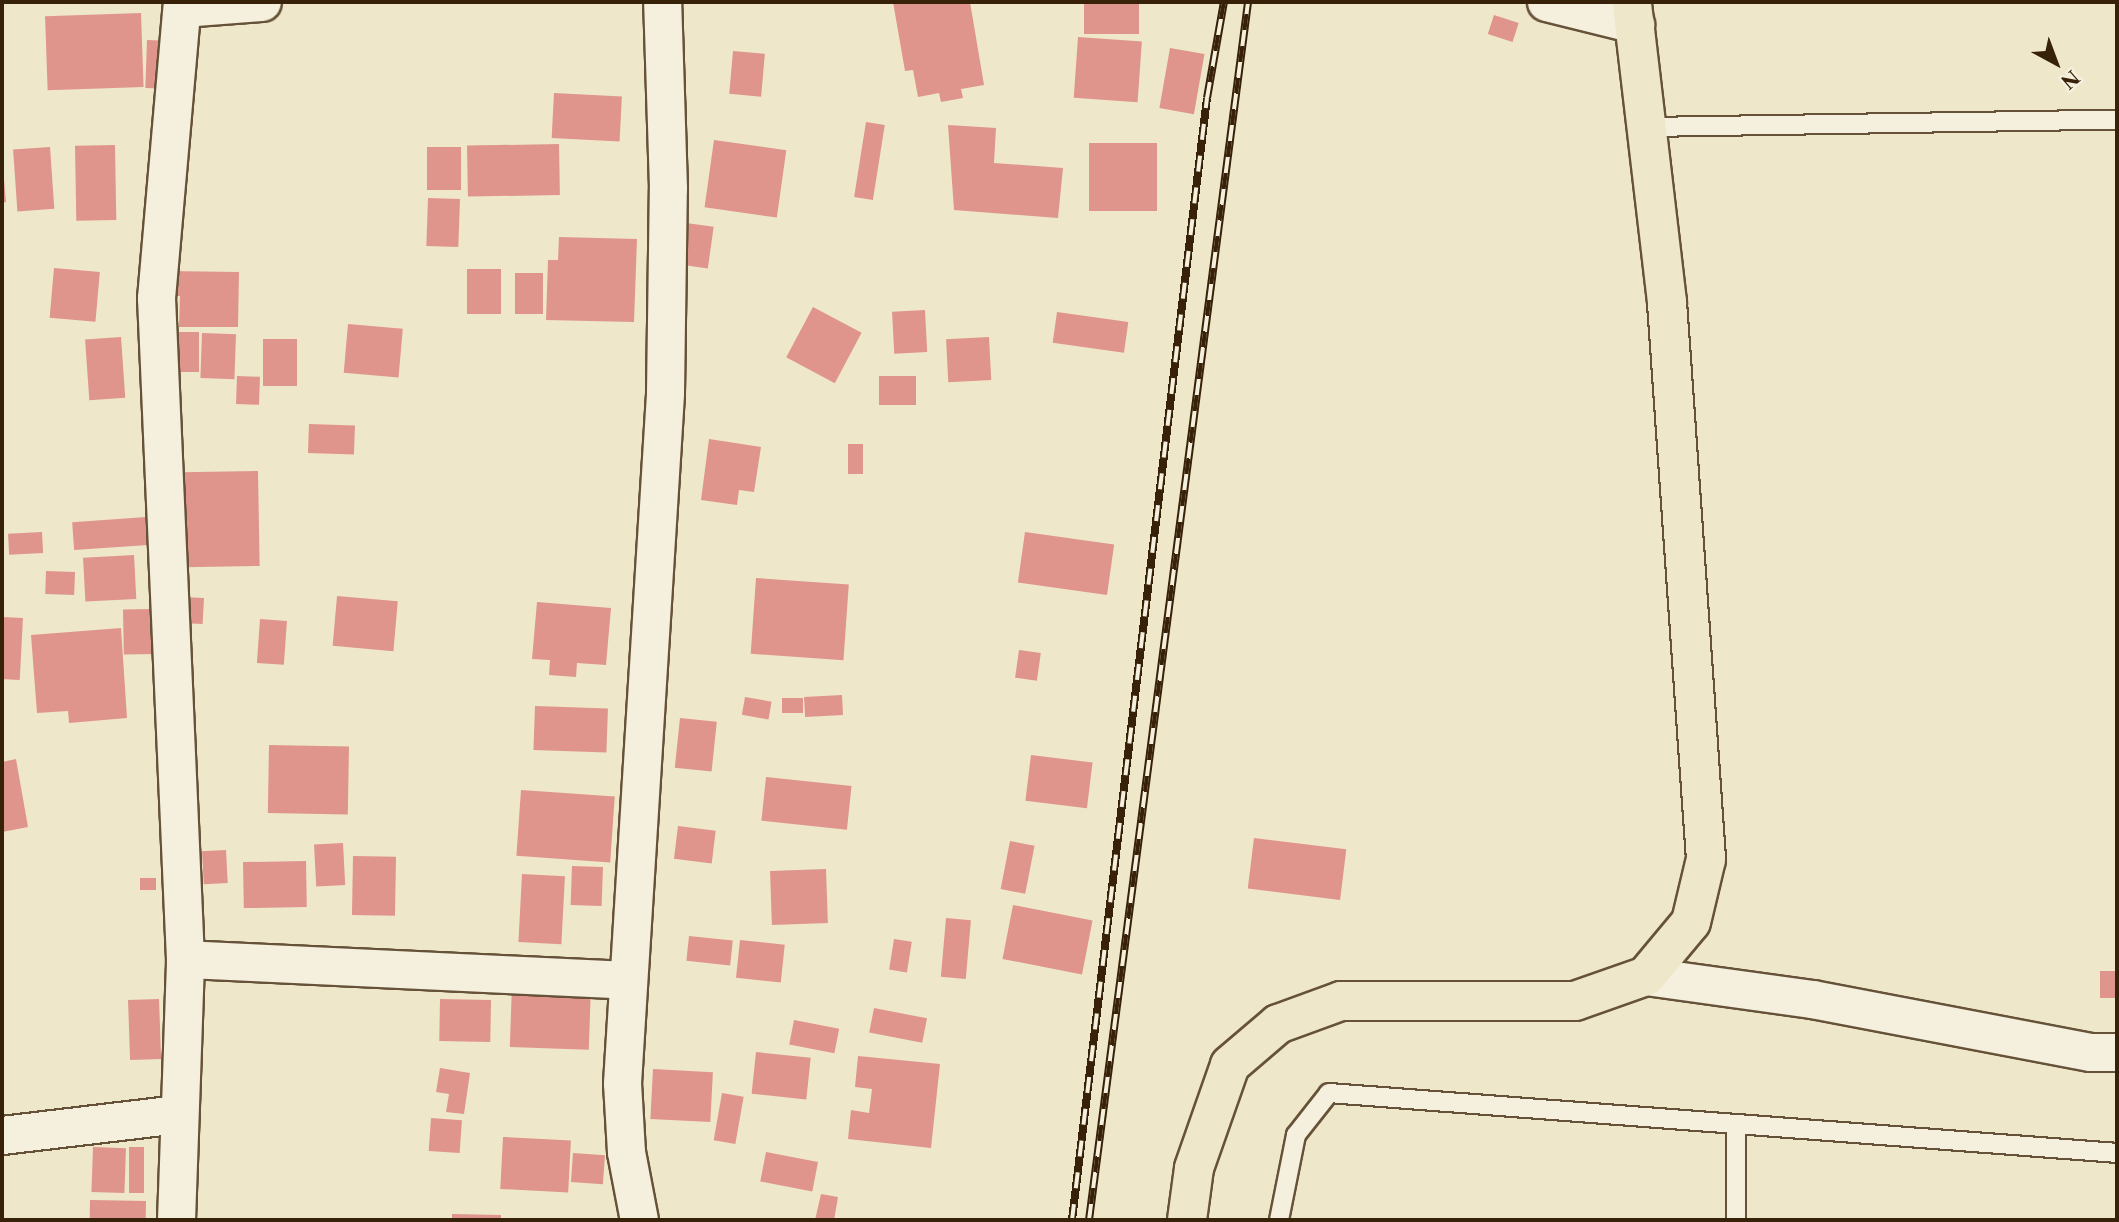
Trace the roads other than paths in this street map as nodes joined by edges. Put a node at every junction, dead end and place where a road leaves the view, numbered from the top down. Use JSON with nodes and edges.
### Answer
{"nodes":[{"id":1,"x":262,"y":2,"type":"edge"},
{"id":2,"x":662,"y":2,"type":"edge"},
{"id":3,"x":1546,"y":2,"type":"edge"},
{"id":4,"x":183,"y":5,"type":"edge"},
{"id":5,"x":1633,"y":13,"type":"edge"},
{"id":6,"x":2117,"y":120,"type":"edge"},
{"id":7,"x":1646,"y":127,"type":"junction"},
{"id":8,"x":185,"y":959,"type":"junction"},
{"id":9,"x":1646,"y":976,"type":"junction"},
{"id":10,"x":626,"y":980,"type":"junction"},
{"id":11,"x":2117,"y":1052,"type":"edge"},
{"id":12,"x":178,"y":1114,"type":"junction"},
{"id":13,"x":1736,"y":1124,"type":"junction"},
{"id":14,"x":2,"y":1135,"type":"edge"},
{"id":15,"x":2117,"y":1153,"type":"edge"},
{"id":16,"x":176,"y":1220,"type":"edge"},
{"id":17,"x":639,"y":1220,"type":"edge"},
{"id":18,"x":1188,"y":1220,"type":"edge"},
{"id":19,"x":1279,"y":1220,"type":"edge"},
{"id":20,"x":1736,"y":1220,"type":"edge"}],
"edges":[{"from":1,"to":4,"type":"street"},
{"from":2,"to":10,"type":"street"},
{"from":3,"to":5,"type":"street"},
{"from":4,"to":8,"type":"street"},
{"from":5,"to":7,"type":"main road"},
{"from":6,"to":7,"type":"lane"},
{"from":7,"to":9,"type":"main road"},
{"from":8,"to":10,"type":"street"},
{"from":8,"to":12,"type":"street"},
{"from":9,"to":11,"type":"street"},
{"from":9,"to":18,"type":"main road"},
{"from":10,"to":17,"type":"street"},
{"from":12,"to":14,"type":"street"},
{"from":12,"to":16,"type":"street"},
{"from":13,"to":15,"type":"lane"},
{"from":13,"to":19,"type":"lane"},
{"from":13,"to":20,"type":"lane"}]}
